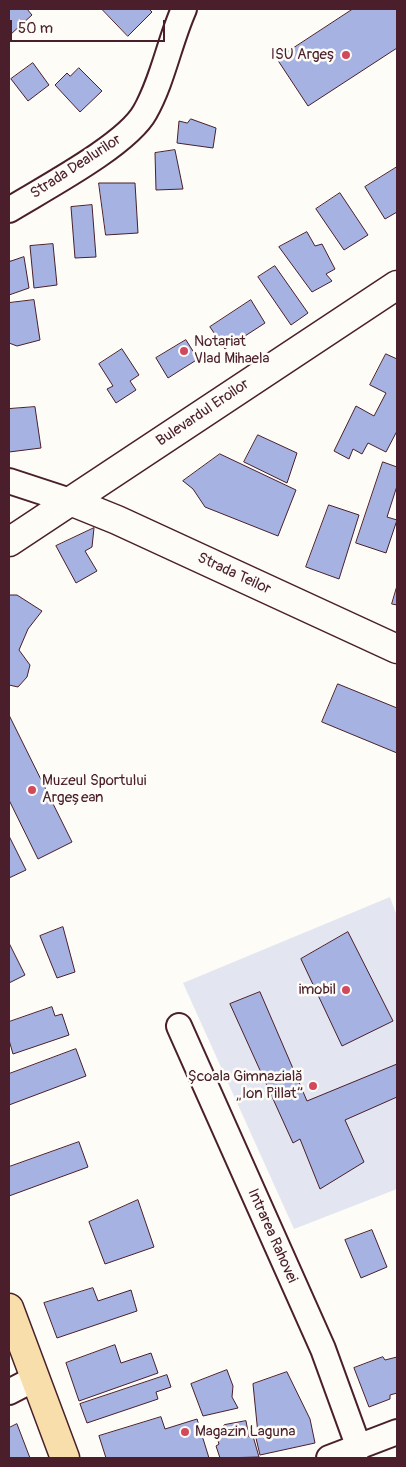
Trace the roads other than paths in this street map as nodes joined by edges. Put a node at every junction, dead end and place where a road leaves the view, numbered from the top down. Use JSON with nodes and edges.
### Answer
{"nodes":[{"id":1,"x":184,"y":9,"type":"edge"},
{"id":2,"x":9,"y":210,"type":"edge"},
{"id":3,"x":397,"y":285,"type":"edge"},
{"id":4,"x":9,"y":481,"type":"edge"},
{"id":5,"x":70,"y":501,"type":"junction"},
{"id":6,"x":9,"y":542,"type":"edge"},
{"id":7,"x":397,"y":649,"type":"edge"},
{"id":8,"x":179,"y":1026,"type":"dead end"},
{"id":9,"x":9,"y":1308,"type":"edge"},
{"id":10,"x":36,"y":1378,"type":"junction"},
{"id":11,"x":9,"y":1392,"type":"edge"},
{"id":12,"x":397,"y":1432,"type":"edge"},
{"id":13,"x":358,"y":1448,"type":"junction"},
{"id":14,"x":65,"y":1458,"type":"edge"},
{"id":15,"x":329,"y":1458,"type":"edge"}],
"edges":[{"from":1,"to":2,"type":"street","name":"Strada Dealurilor"},
{"from":3,"to":5,"type":"street","name":"Bulevardul Eroilor"},
{"from":4,"to":5,"type":"street"},
{"from":5,"to":6,"type":"street","name":"Bulevardul Eroilor"},
{"from":5,"to":7,"type":"street","name":"Strada Teilor"},
{"from":8,"to":13,"type":"street","name":"Intrarea Rahovei"},
{"from":9,"to":10,"type":"main road"},
{"from":10,"to":11,"type":"street"},
{"from":10,"to":14,"type":"main road"},
{"from":12,"to":13,"type":"street"},
{"from":13,"to":15,"type":"street"}]}
